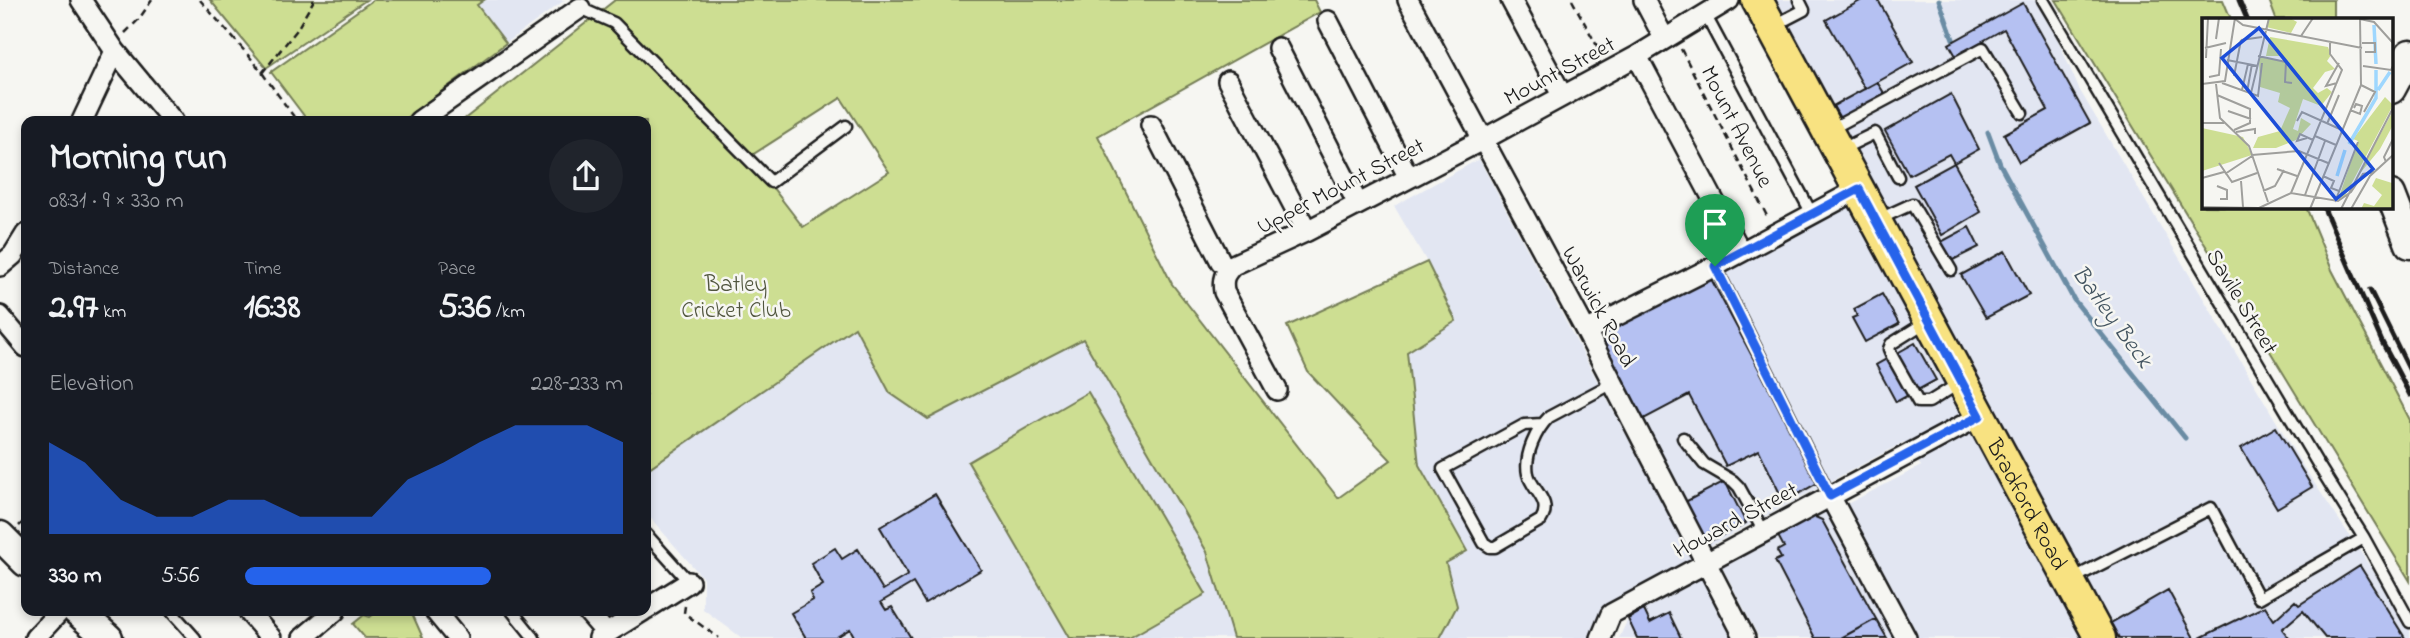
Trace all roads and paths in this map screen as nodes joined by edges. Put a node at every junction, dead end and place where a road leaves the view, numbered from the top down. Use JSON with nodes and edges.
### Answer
{"nodes":[{"id":1,"x":81,"y":0,"type":"edge"},
{"id":2,"x":152,"y":0,"type":"edge"},
{"id":3,"x":200,"y":0,"type":"edge"},
{"id":4,"x":314,"y":0,"type":"edge"},
{"id":5,"x":1408,"y":0,"type":"edge"},
{"id":6,"x":1511,"y":0,"type":"edge"},
{"id":7,"x":1572,"y":0,"type":"edge"},
{"id":8,"x":1644,"y":0,"type":"edge"},
{"id":9,"x":1729,"y":0,"type":"edge"},
{"id":10,"x":1757,"y":0,"type":"edge"},
{"id":11,"x":1800,"y":0,"type":"edge"},
{"id":12,"x":2043,"y":0,"type":"edge"},
{"id":13,"x":581,"y":4,"type":"edge"},
{"id":14,"x":1705,"y":14,"type":"junction"},
{"id":15,"x":1328,"y":21,"type":"dead end"},
{"id":16,"x":1771,"y":27,"type":"junction"},
{"id":17,"x":1668,"y":35,"type":"junction"},
{"id":18,"x":1278,"y":48,"type":"dead end"},
{"id":19,"x":115,"y":51,"type":"junction"},
{"id":20,"x":2410,"y":54,"type":"edge"},
{"id":21,"x":1637,"y":56,"type":"junction"},
{"id":22,"x":1610,"y":70,"type":"junction"},
{"id":23,"x":262,"y":73,"type":"junction"},
{"id":24,"x":1228,"y":81,"type":"dead end"},
{"id":25,"x":2392,"y":87,"type":"edge"},
{"id":26,"x":1562,"y":95,"type":"junction"},
{"id":27,"x":2022,"y":113,"type":"dead end"},
{"id":28,"x":84,"y":116,"type":"edge"},
{"id":29,"x":169,"y":116,"type":"edge"},
{"id":30,"x":293,"y":116,"type":"edge"},
{"id":31,"x":426,"y":116,"type":"edge"},
{"id":32,"x":1156,"y":123,"type":"dead end"},
{"id":33,"x":846,"y":126,"type":"dead end"},
{"id":34,"x":1483,"y":139,"type":"junction"},
{"id":35,"x":1833,"y":141,"type":"junction"},
{"id":36,"x":1898,"y":177,"type":"dead end"},
{"id":37,"x":1409,"y":178,"type":"junction"},
{"id":38,"x":1859,"y":189,"type":"junction"},
{"id":39,"x":2392,"y":198,"type":"edge"},
{"id":40,"x":1358,"y":204,"type":"junction"},
{"id":41,"x":1812,"y":214,"type":"junction"},
{"id":42,"x":1876,"y":221,"type":"junction"},
{"id":43,"x":1307,"y":231,"type":"junction"},
{"id":44,"x":1776,"y":233,"type":"junction"},
{"id":45,"x":21,"y":242,"type":"edge"},
{"id":46,"x":2410,"y":244,"type":"edge"},
{"id":47,"x":1741,"y":252,"type":"junction"},
{"id":48,"x":0,"y":266,"type":"edge"},
{"id":49,"x":1715,"y":266,"type":"junction"},
{"id":50,"x":1228,"y":270,"type":"junction"},
{"id":51,"x":1951,"y":270,"type":"dead end"},
{"id":52,"x":0,"y":316,"type":"edge"},
{"id":53,"x":1929,"y":321,"type":"junction"},
{"id":54,"x":1586,"y":331,"type":"junction"},
{"id":55,"x":21,"y":341,"type":"edge"},
{"id":56,"x":1961,"y":381,"type":"junction"},
{"id":57,"x":1613,"y":383,"type":"junction"},
{"id":58,"x":1277,"y":390,"type":"dead end"},
{"id":59,"x":1980,"y":416,"type":"junction"},
{"id":60,"x":1542,"y":424,"type":"junction"},
{"id":61,"x":1524,"y":425,"type":"junction"},
{"id":62,"x":1536,"y":436,"type":"junction"},
{"id":63,"x":1683,"y":438,"type":"dead end"},
{"id":64,"x":1830,"y":496,"type":"junction"},
{"id":65,"x":1764,"y":532,"type":"junction"},
{"id":66,"x":0,"y":536,"type":"edge"},
{"id":67,"x":2364,"y":538,"type":"junction"},
{"id":68,"x":651,"y":540,"type":"edge"},
{"id":69,"x":21,"y":557,"type":"edge"},
{"id":70,"x":1707,"y":562,"type":"junction"},
{"id":71,"x":2068,"y":580,"type":"junction"},
{"id":72,"x":689,"y":582,"type":"junction"},
{"id":73,"x":651,"y":606,"type":"edge"},
{"id":74,"x":55,"y":616,"type":"edge"},
{"id":75,"x":83,"y":616,"type":"edge"},
{"id":76,"x":175,"y":616,"type":"edge"},
{"id":77,"x":252,"y":616,"type":"edge"},
{"id":78,"x":329,"y":616,"type":"edge"},
{"id":79,"x":439,"y":616,"type":"edge"},
{"id":80,"x":516,"y":616,"type":"edge"},
{"id":81,"x":590,"y":616,"type":"edge"},
{"id":82,"x":635,"y":616,"type":"edge"},
{"id":83,"x":2410,"y":622,"type":"edge"},
{"id":84,"x":603,"y":636,"type":"edge"},
{"id":85,"x":35,"y":638,"type":"edge"},
{"id":86,"x":108,"y":638,"type":"edge"},
{"id":87,"x":195,"y":638,"type":"edge"},
{"id":88,"x":271,"y":638,"type":"edge"},
{"id":89,"x":303,"y":638,"type":"edge"},
{"id":90,"x":457,"y":638,"type":"edge"},
{"id":91,"x":534,"y":638,"type":"edge"},
{"id":92,"x":719,"y":638,"type":"edge"},
{"id":93,"x":1601,"y":638,"type":"edge"},
{"id":94,"x":1745,"y":638,"type":"edge"},
{"id":95,"x":1906,"y":638,"type":"edge"},
{"id":96,"x":2099,"y":638,"type":"edge"}],
"edges":[{"from":1,"to":19,"type":"street"},
{"from":2,"to":19,"type":"path"},
{"from":3,"to":23,"type":"path"},
{"from":4,"to":23,"type":"path"},
{"from":5,"to":34,"type":"street","name":"Warwick Road"},
{"from":6,"to":26,"type":"street"},
{"from":7,"to":22,"type":"path"},
{"from":8,"to":17,"type":"street"},
{"from":9,"to":14,"type":"street","name":"Mount Street"},
{"from":10,"to":16,"type":"main road","name":"Bradford Road"},
{"from":11,"to":16,"type":"lane"},
{"from":12,"to":67,"type":"lane","name":"Savile Street"},
{"from":13,"to":31,"type":"street"},
{"from":13,"to":33,"type":"lane"},
{"from":14,"to":17,"type":"street","name":"Mount Street"},
{"from":14,"to":41,"type":"lane"},
{"from":15,"to":37,"type":"street"},
{"from":16,"to":35,"type":"main road","name":"Bradford Road"},
{"from":17,"to":21,"type":"street","name":"Mount Street"},
{"from":17,"to":44,"type":"path","name":"Mount Avenue"},
{"from":18,"to":40,"type":"street"},
{"from":19,"to":28,"type":"street"},
{"from":19,"to":29,"type":"street"},
{"from":20,"to":25,"type":"street"},
{"from":21,"to":22,"type":"street","name":"Mount Street"},
{"from":21,"to":47,"type":"street"},
{"from":22,"to":26,"type":"street","name":"Mount Street"},
{"from":23,"to":30,"type":"path"},
{"from":24,"to":43,"type":"street"},
{"from":26,"to":34,"type":"street","name":"Mount Street"},
{"from":27,"to":35,"type":"lane"},
{"from":32,"to":50,"type":"street"},
{"from":34,"to":37,"type":"street","name":"Upper Mount Street"},
{"from":34,"to":54,"type":"street","name":"Warwick Road"},
{"from":35,"to":36,"type":"lane"},
{"from":35,"to":38,"type":"main road","name":"Bradford Road"},
{"from":37,"to":40,"type":"street","name":"Upper Mount Street"},
{"from":38,"to":41,"type":"street"},
{"from":38,"to":42,"type":"main road","name":"Bradford Road"},
{"from":39,"to":46,"type":"street"},
{"from":40,"to":43,"type":"street","name":"Upper Mount Street"},
{"from":41,"to":44,"type":"street"},
{"from":42,"to":51,"type":"lane"},
{"from":42,"to":53,"type":"main road","name":"Bradford Road"},
{"from":43,"to":50,"type":"street","name":"Upper Mount Street"},
{"from":44,"to":47,"type":"street"},
{"from":45,"to":48,"type":"street"},
{"from":47,"to":49,"type":"street"},
{"from":49,"to":54,"type":"street"},
{"from":49,"to":64,"type":"lane"},
{"from":50,"to":58,"type":"street"},
{"from":52,"to":55,"type":"street"},
{"from":53,"to":56,"type":"main road","name":"Bradford Road"},
{"from":53,"to":56,"type":"lane"},
{"from":54,"to":57,"type":"street","name":"Warwick Road"},
{"from":56,"to":59,"type":"main road","name":"Bradford Road"},
{"from":57,"to":60,"type":"lane"},
{"from":57,"to":70,"type":"street","name":"Warwick Road"},
{"from":59,"to":64,"type":"street","name":"Howard Street"},
{"from":59,"to":71,"type":"main road","name":"Bradford Road"},
{"from":60,"to":61,"type":"lane"},
{"from":60,"to":62,"type":"lane"},
{"from":61,"to":62,"type":"lane"},
{"from":61,"to":62,"type":"lane"},
{"from":63,"to":65,"type":"lane"},
{"from":64,"to":65,"type":"street","name":"Howard Street"},
{"from":64,"to":95,"type":"street"},
{"from":65,"to":70,"type":"street","name":"Howard Street"},
{"from":66,"to":69,"type":"street"},
{"from":67,"to":71,"type":"lane"},
{"from":67,"to":83,"type":"lane","name":"Savile Street"},
{"from":68,"to":72,"type":"lane"},
{"from":70,"to":93,"type":"street","name":"Howard Street"},
{"from":70,"to":94,"type":"street","name":"Warwick Road"},
{"from":71,"to":96,"type":"main road","name":"Bradford Road"},
{"from":72,"to":73,"type":"street"},
{"from":72,"to":92,"type":"path"},
{"from":74,"to":85,"type":"street"},
{"from":75,"to":86,"type":"street"},
{"from":76,"to":87,"type":"lane"},
{"from":77,"to":88,"type":"street"},
{"from":78,"to":89,"type":"street"},
{"from":79,"to":90,"type":"street"},
{"from":80,"to":91,"type":"lane"},
{"from":81,"to":84,"type":"street"},
{"from":82,"to":84,"type":"street"}]}
